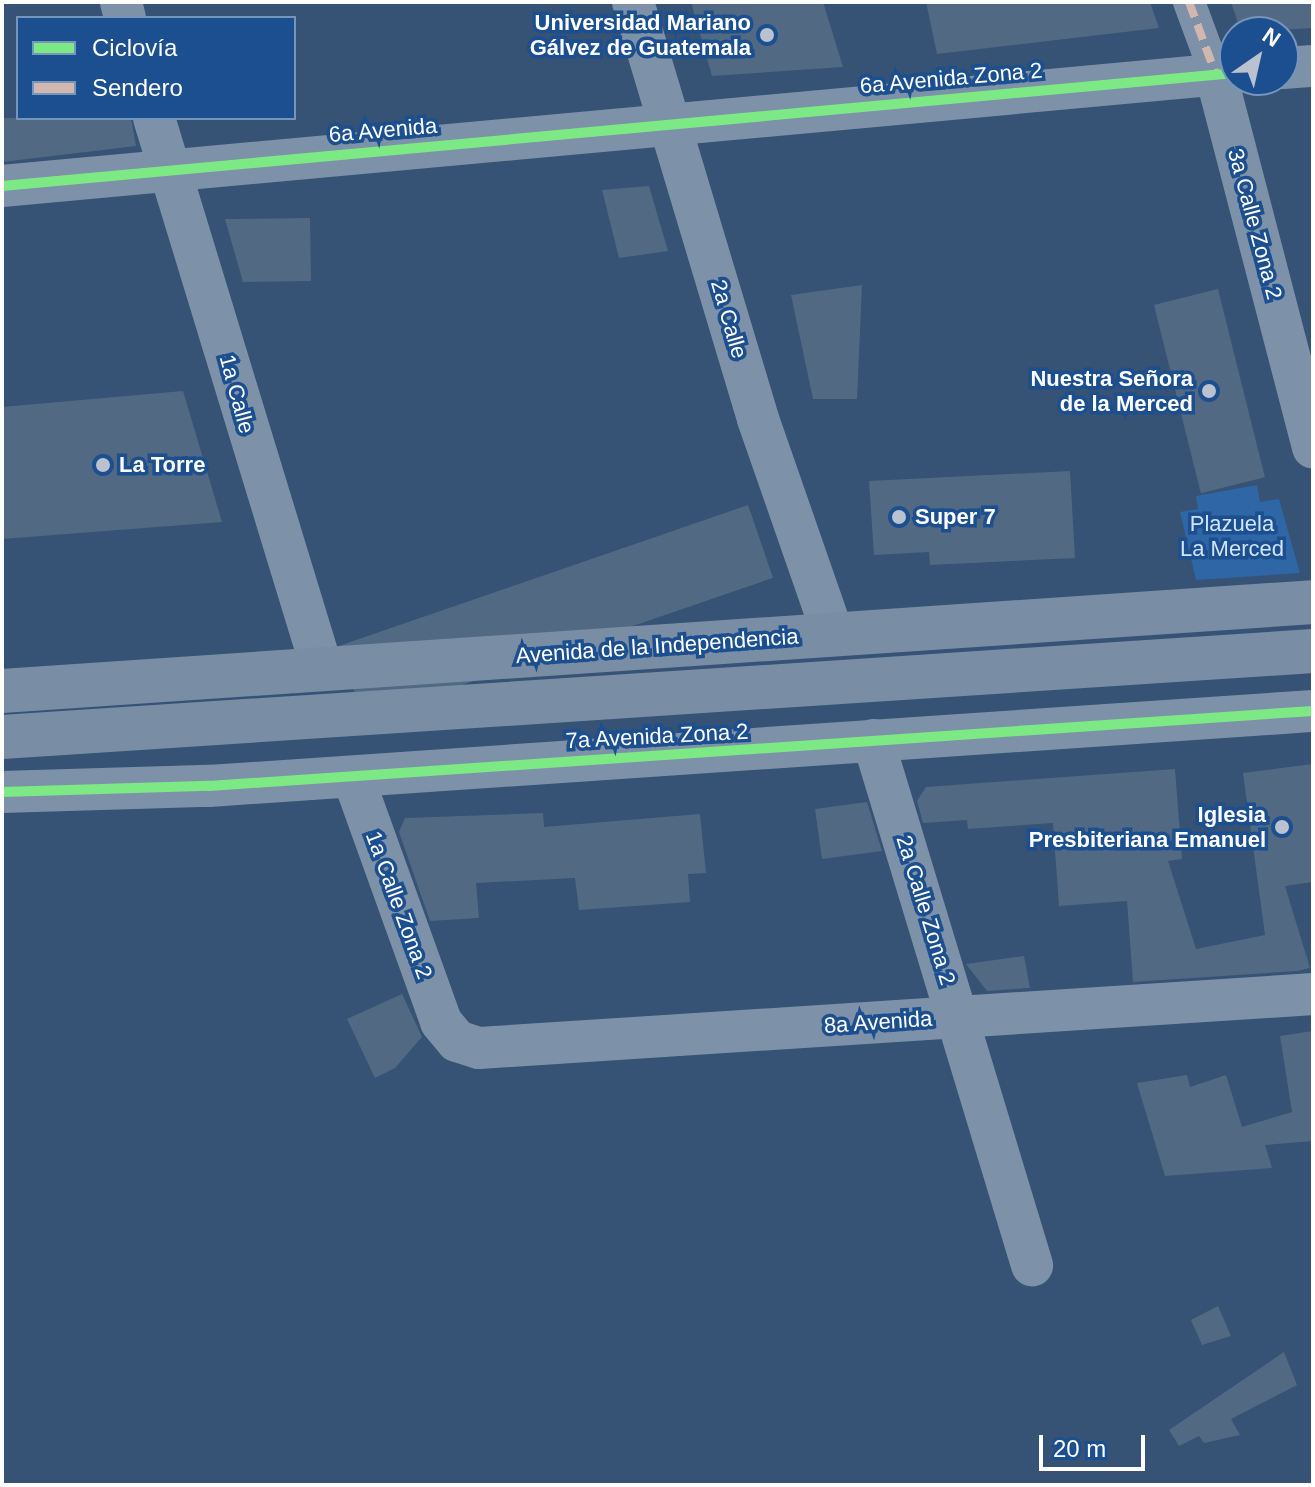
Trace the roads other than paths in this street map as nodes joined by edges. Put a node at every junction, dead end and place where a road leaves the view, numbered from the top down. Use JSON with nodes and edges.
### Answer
{"nodes":[{"id":1,"x":633,"y":2,"type":"edge"},
{"id":2,"x":1189,"y":2,"type":"edge"},
{"id":3,"x":1219,"y":62,"type":"edge"},
{"id":4,"x":1219,"y":75,"type":"edge"},
{"id":5,"x":1230,"y":96,"type":"edge"},
{"id":6,"x":155,"y":120,"type":"edge"},
{"id":7,"x":671,"y":123,"type":"junction"},
{"id":8,"x":169,"y":169,"type":"junction"},
{"id":9,"x":2,"y":186,"type":"edge"},
{"id":10,"x":1313,"y":448,"type":"edge"},
{"id":11,"x":1313,"y":602,"type":"edge"},
{"id":12,"x":833,"y":634,"type":"junction"},
{"id":13,"x":1313,"y":651,"type":"edge"},
{"id":14,"x":322,"y":669,"type":"junction"},
{"id":15,"x":2,"y":691,"type":"edge"},
{"id":16,"x":1313,"y":711,"type":"edge"},
{"id":17,"x":2,"y":737,"type":"edge"},
{"id":18,"x":873,"y":740,"type":"junction"},
{"id":19,"x":353,"y":777,"type":"junction"},
{"id":20,"x":2,"y":792,"type":"edge"},
{"id":21,"x":1313,"y":994,"type":"edge"},
{"id":22,"x":958,"y":1016,"type":"junction"},
{"id":23,"x":447,"y":1033,"type":"joint"},
{"id":24,"x":1032,"y":1265,"type":"dead end"}],
"edges":[{"from":1,"to":7,"type":"street","name":"2a Calle"},
{"from":2,"to":3,"type":"street","name":"3a Calle Zona 2"},
{"from":4,"to":7,"type":"street","name":"6a Avenida Zona 2"},
{"from":5,"to":10,"type":"street","name":"3a Calle Zona 2"},
{"from":6,"to":8,"type":"street","name":"1a Calle"},
{"from":7,"to":8,"type":"street","name":"6a Avenida"},
{"from":7,"to":12,"type":"street","name":"2a Calle"},
{"from":8,"to":9,"type":"street","name":"6a Avenida"},
{"from":8,"to":14,"type":"street","name":"1a Calle"},
{"from":11,"to":12,"type":"main road","name":"Avenida de la Independencia"},
{"from":12,"to":14,"type":"main road","name":"Avenida de la Independencia"},
{"from":13,"to":17,"type":"main road"},
{"from":14,"to":15,"type":"main road","name":"Avenida de la Independencia"},
{"from":16,"to":18,"type":"street","name":"7a Avenida Zona 2"},
{"from":18,"to":19,"type":"street","name":"7a Avenida Zona 2"},
{"from":18,"to":22,"type":"street","name":"2a Calle Zona 2"},
{"from":19,"to":20,"type":"street","name":"7a Avenida Zona 2"},
{"from":19,"to":23,"type":"street","name":"1a Calle Zona 2"},
{"from":21,"to":22,"type":"street","name":"8a Avenida"},
{"from":22,"to":23,"type":"street","name":"8a Avenida"},
{"from":22,"to":24,"type":"street","name":"2a Calle Zona 2"}]}
